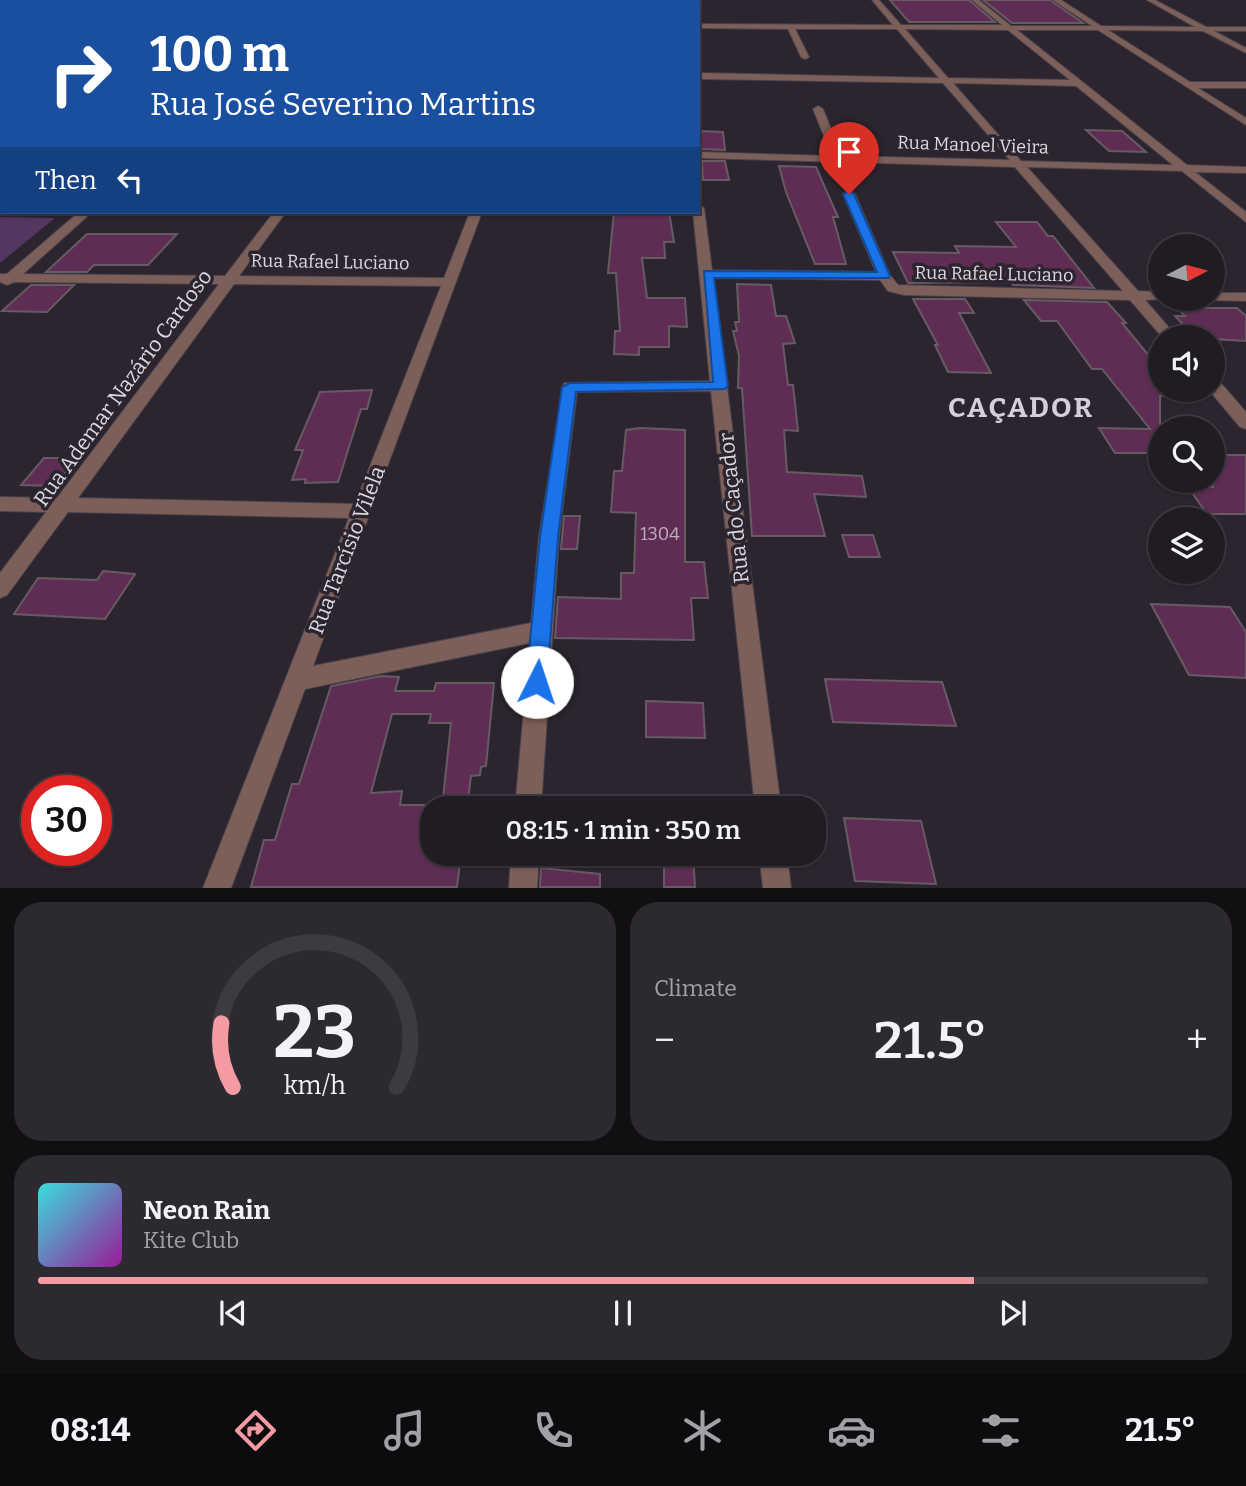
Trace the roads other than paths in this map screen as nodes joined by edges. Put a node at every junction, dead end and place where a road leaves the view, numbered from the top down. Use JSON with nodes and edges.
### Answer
{"nodes":[{"id":1,"x":875,"y":0,"type":"edge"},
{"id":2,"x":975,"y":0,"type":"edge"},
{"id":3,"x":1056,"y":0,"type":"edge"},
{"id":4,"x":1150,"y":0,"type":"edge"},
{"id":5,"x":700,"y":26,"type":"edge"},
{"id":6,"x":790,"y":26,"type":"junction"},
{"id":7,"x":898,"y":27,"type":"junction"},
{"id":8,"x":1009,"y":27,"type":"junction"},
{"id":9,"x":1100,"y":28,"type":"junction"},
{"id":10,"x":1204,"y":29,"type":"junction"},
{"id":11,"x":1246,"y":29,"type":"edge"},
{"id":12,"x":1246,"y":51,"type":"edge"},
{"id":13,"x":805,"y":57,"type":"dead end"},
{"id":14,"x":700,"y":76,"type":"edge"},
{"id":15,"x":946,"y":82,"type":"junction"},
{"id":16,"x":1077,"y":83,"type":"junction"},
{"id":17,"x":1189,"y":85,"type":"junction"},
{"id":18,"x":1246,"y":85,"type":"edge"},
{"id":19,"x":818,"y":109,"type":"dead end"},
{"id":20,"x":1246,"y":121,"type":"edge"},
{"id":21,"x":700,"y":155,"type":"edge"},
{"id":22,"x":838,"y":158,"type":"junction"},
{"id":23,"x":1018,"y":164,"type":"junction"},
{"id":24,"x":1185,"y":169,"type":"junction"},
{"id":25,"x":1246,"y":170,"type":"edge"},
{"id":26,"x":849,"y":194,"type":"dead end"},
{"id":27,"x":84,"y":214,"type":"edge"},
{"id":28,"x":278,"y":214,"type":"edge"},
{"id":29,"x":475,"y":214,"type":"edge"},
{"id":30,"x":699,"y":214,"type":"edge"},
{"id":31,"x":1246,"y":218,"type":"edge"},
{"id":32,"x":708,"y":274,"type":"junction"},
{"id":33,"x":884,"y":276,"type":"junction"},
{"id":34,"x":229,"y":280,"type":"junction"},
{"id":35,"x":3,"y":281,"type":"edge"},
{"id":36,"x":450,"y":282,"type":"junction"},
{"id":37,"x":1134,"y":296,"type":"junction"},
{"id":38,"x":1148,"y":296,"type":"edge"},
{"id":39,"x":1225,"y":297,"type":"edge"},
{"id":40,"x":1246,"y":297,"type":"edge"},
{"id":41,"x":1160,"y":325,"type":"edge"},
{"id":42,"x":720,"y":386,"type":"junction"},
{"id":43,"x":1225,"y":399,"type":"edge"},
{"id":44,"x":1246,"y":423,"type":"edge"},
{"id":45,"x":0,"y":504,"type":"edge"},
{"id":46,"x":64,"y":505,"type":"junction"},
{"id":47,"x":362,"y":510,"type":"junction"},
{"id":48,"x":0,"y":589,"type":"edge"},
{"id":49,"x":540,"y":631,"type":"junction"},
{"id":50,"x":298,"y":680,"type":"junction"},
{"id":51,"x":529,"y":796,"type":"edge"},
{"id":52,"x":767,"y":796,"type":"edge"},
{"id":53,"x":524,"y":866,"type":"edge"},
{"id":54,"x":774,"y":866,"type":"edge"},
{"id":55,"x":217,"y":887,"type":"edge"},
{"id":56,"x":523,"y":887,"type":"edge"},
{"id":57,"x":777,"y":887,"type":"edge"}],
"edges":[{"from":1,"to":7,"type":"street"},
{"from":2,"to":8,"type":"street"},
{"from":3,"to":9,"type":"street"},
{"from":4,"to":10,"type":"street"},
{"from":5,"to":6,"type":"street"},
{"from":6,"to":7,"type":"street"},
{"from":6,"to":13,"type":"street"},
{"from":7,"to":8,"type":"street"},
{"from":7,"to":15,"type":"street"},
{"from":8,"to":9,"type":"street"},
{"from":8,"to":16,"type":"street"},
{"from":9,"to":10,"type":"street"},
{"from":9,"to":17,"type":"street"},
{"from":10,"to":11,"type":"street"},
{"from":10,"to":12,"type":"street"},
{"from":14,"to":15,"type":"street"},
{"from":15,"to":16,"type":"street"},
{"from":15,"to":23,"type":"street"},
{"from":16,"to":24,"type":"street"},
{"from":17,"to":18,"type":"street"},
{"from":17,"to":20,"type":"street"},
{"from":19,"to":22,"type":"street"},
{"from":21,"to":22,"type":"street","name":"Rua Manoel Vieira"},
{"from":22,"to":23,"type":"street","name":"Rua Manoel Vieira"},
{"from":23,"to":24,"type":"street","name":"Rua Manoel Vieira"},
{"from":23,"to":37,"type":"street"},
{"from":24,"to":25,"type":"street","name":"Rua Manoel Vieira"},
{"from":24,"to":31,"type":"street"},
{"from":26,"to":33,"type":"street"},
{"from":27,"to":35,"type":"street"},
{"from":28,"to":34,"type":"street","name":"Rua Ademar Nazário Cardoso"},
{"from":29,"to":36,"type":"street","name":"Rua Tarcísio Vilela"},
{"from":30,"to":32,"type":"street","name":"Rua do Caçador"},
{"from":32,"to":33,"type":"street","name":"Rua Rafael Luciano"},
{"from":32,"to":42,"type":"street","name":"Rua do Caçador"},
{"from":33,"to":37,"type":"street","name":"Rua Rafael Luciano"},
{"from":34,"to":35,"type":"street","name":"Rua Rafael Luciano"},
{"from":34,"to":36,"type":"street","name":"Rua Rafael Luciano"},
{"from":34,"to":46,"type":"street","name":"Rua Ademar Nazário Cardoso"},
{"from":36,"to":47,"type":"street","name":"Rua Tarcísio Vilela"},
{"from":37,"to":38,"type":"street","name":"Rua Rafael Luciano"},
{"from":37,"to":41,"type":"street"},
{"from":39,"to":40,"type":"street"},
{"from":42,"to":49,"type":"street"},
{"from":42,"to":52,"type":"street","name":"Rua do Caçador"},
{"from":43,"to":44,"type":"street"},
{"from":45,"to":46,"type":"street"},
{"from":46,"to":47,"type":"street"},
{"from":46,"to":48,"type":"street","name":"Rua Ademar Nazário Cardoso"},
{"from":47,"to":50,"type":"street","name":"Rua Tarcísio Vilela"},
{"from":49,"to":50,"type":"street"},
{"from":49,"to":51,"type":"street"},
{"from":50,"to":55,"type":"street","name":"Rua Tarcísio Vilela"},
{"from":53,"to":56,"type":"street"},
{"from":54,"to":57,"type":"street"}]}
